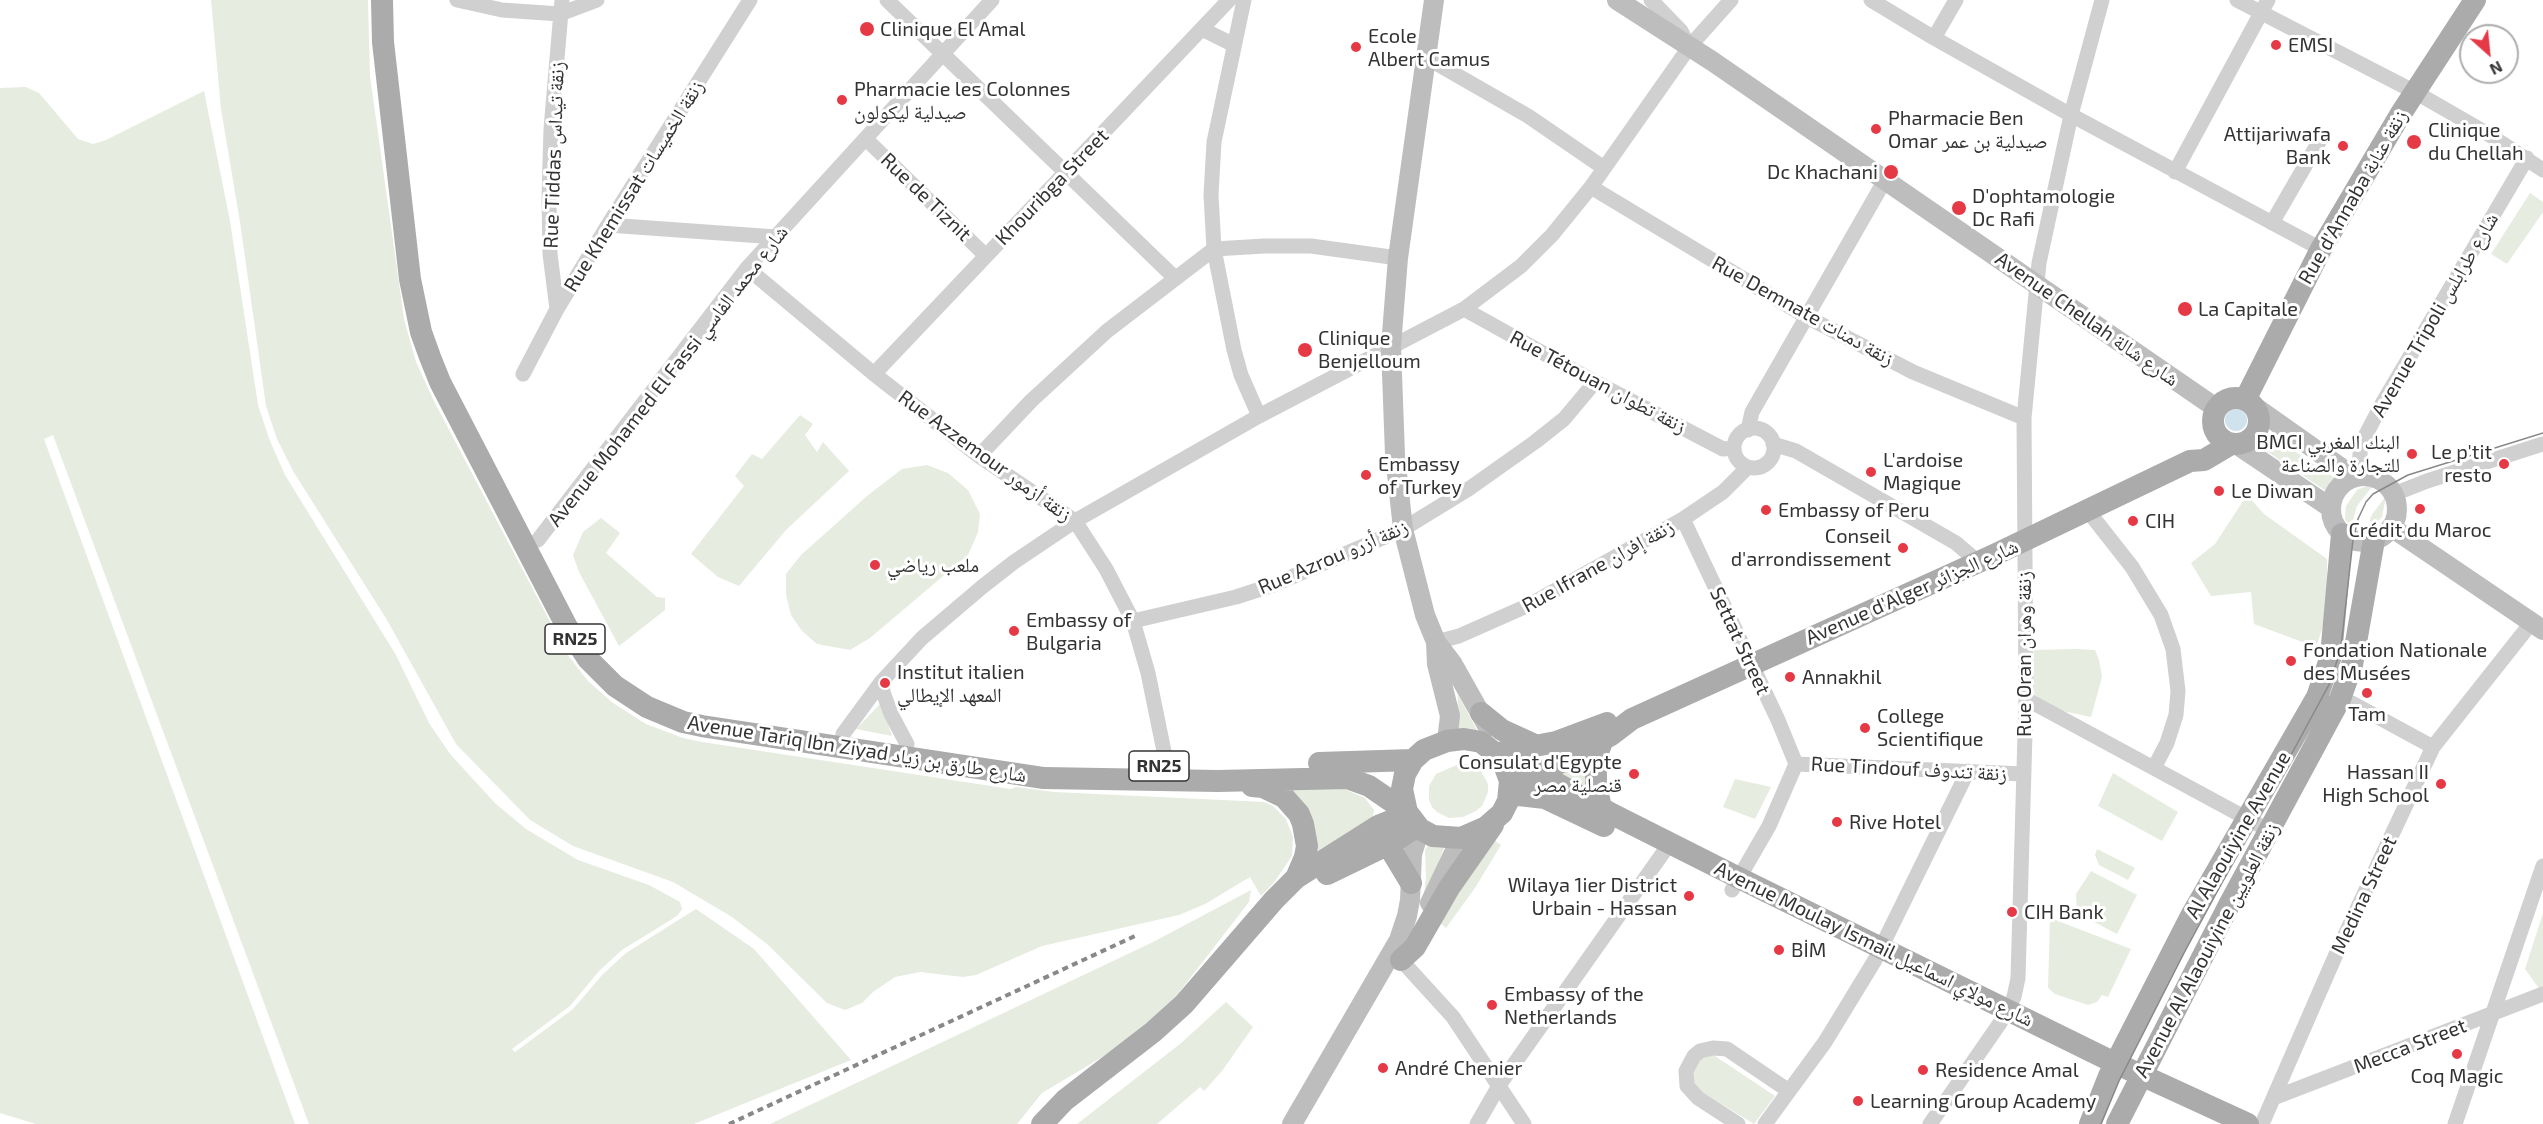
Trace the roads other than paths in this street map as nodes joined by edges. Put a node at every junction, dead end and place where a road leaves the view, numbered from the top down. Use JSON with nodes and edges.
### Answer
{"nodes":[{"id":1,"x":382,"y":0,"type":"edge"},
{"id":2,"x":397,"y":0,"type":"edge"},
{"id":3,"x":457,"y":0,"type":"edge"},
{"id":4,"x":597,"y":0,"type":"edge"},
{"id":5,"x":750,"y":0,"type":"edge"},
{"id":6,"x":887,"y":0,"type":"edge"},
{"id":7,"x":992,"y":0,"type":"edge"},
{"id":8,"x":1229,"y":0,"type":"edge"},
{"id":9,"x":1244,"y":0,"type":"edge"},
{"id":10,"x":1434,"y":0,"type":"edge"},
{"id":11,"x":1617,"y":0,"type":"edge"},
{"id":12,"x":1651,"y":0,"type":"edge"},
{"id":13,"x":1731,"y":0,"type":"edge"},
{"id":14,"x":1871,"y":0,"type":"edge"},
{"id":15,"x":1956,"y":0,"type":"edge"},
{"id":16,"x":2102,"y":0,"type":"edge"},
{"id":17,"x":2237,"y":0,"type":"edge"},
{"id":18,"x":2475,"y":0,"type":"edge"},
{"id":19,"x":561,"y":7,"type":"edge"},
{"id":20,"x":2265,"y":7,"type":"edge"},
{"id":21,"x":1202,"y":29,"type":"junction"},
{"id":22,"x":1934,"y":38,"type":"junction"},
{"id":23,"x":1234,"y":45,"type":"junction"},
{"id":24,"x":1690,"y":46,"type":"junction"},
{"id":25,"x":942,"y":53,"type":"junction"},
{"id":26,"x":1427,"y":58,"type":"junction"},
{"id":27,"x":2415,"y":92,"type":"junction"},
{"id":28,"x":2071,"y":115,"type":"junction"},
{"id":29,"x":866,"y":139,"type":"junction"},
{"id":30,"x":2320,"y":140,"type":"dead end"},
{"id":31,"x":2527,"y":158,"type":"junction"},
{"id":32,"x":1604,"y":168,"type":"junction"},
{"id":33,"x":2543,"y":170,"type":"edge"},
{"id":34,"x":1067,"y":172,"type":"junction"},
{"id":35,"x":2175,"y":172,"type":"junction"},
{"id":36,"x":1885,"y":180,"type":"junction"},
{"id":37,"x":1591,"y":187,"type":"junction"},
{"id":38,"x":2272,"y":223,"type":"junction"},
{"id":39,"x":608,"y":225,"type":"junction"},
{"id":40,"x":776,"y":237,"type":"junction"},
{"id":41,"x":1214,"y":249,"type":"junction"},
{"id":42,"x":2321,"y":249,"type":"junction"},
{"id":43,"x":986,"y":256,"type":"junction"},
{"id":44,"x":1398,"y":258,"type":"junction"},
{"id":45,"x":747,"y":268,"type":"junction"},
{"id":46,"x":1175,"y":278,"type":"junction"},
{"id":47,"x":2036,"y":283,"type":"junction"},
{"id":48,"x":557,"y":309,"type":"junction"},
{"id":49,"x":1464,"y":309,"type":"junction"},
{"id":50,"x":1807,"y":317,"type":"junction"},
{"id":51,"x":1391,"y":346,"type":"junction"},
{"id":52,"x":523,"y":374,"type":"dead end"},
{"id":53,"x":874,"y":374,"type":"junction"},
{"id":54,"x":1595,"y":382,"type":"junction"},
{"id":55,"x":2250,"y":403,"type":"junction"},
{"id":56,"x":2216,"y":408,"type":"junction"},
{"id":57,"x":1259,"y":416,"type":"junction"},
{"id":58,"x":2024,"y":418,"type":"junction"},
{"id":59,"x":1748,"y":430,"type":"junction"},
{"id":60,"x":2228,"y":441,"type":"junction"},
{"id":61,"x":1773,"y":444,"type":"junction"},
{"id":62,"x":2543,"y":444,"type":"edge"},
{"id":63,"x":1734,"y":448,"type":"junction"},
{"id":64,"x":979,"y":456,"type":"junction"},
{"id":65,"x":1748,"y":467,"type":"junction"},
{"id":66,"x":2356,"y":477,"type":"junction"},
{"id":67,"x":2394,"y":494,"type":"junction"},
{"id":68,"x":2331,"y":508,"type":"junction"},
{"id":69,"x":2088,"y":511,"type":"junction"},
{"id":70,"x":1683,"y":519,"type":"junction"},
{"id":71,"x":1075,"y":521,"type":"junction"},
{"id":72,"x":1403,"y":529,"type":"junction"},
{"id":73,"x":2342,"y":534,"type":"junction"},
{"id":74,"x":2382,"y":534,"type":"junction"},
{"id":75,"x":538,"y":540,"type":"junction"},
{"id":76,"x":2024,"y":541,"type":"junction"},
{"id":77,"x":1978,"y":562,"type":"junction"},
{"id":78,"x":1133,"y":621,"type":"junction"},
{"id":79,"x":2537,"y":626,"type":"edge"},
{"id":80,"x":1436,"y":642,"type":"junction"},
{"id":81,"x":1751,"y":665,"type":"junction"},
{"id":82,"x":882,"y":681,"type":"junction"},
{"id":83,"x":2026,"y":699,"type":"junction"},
{"id":84,"x":2340,"y":699,"type":"junction"},
{"id":85,"x":1481,"y":713,"type":"junction"},
{"id":86,"x":1632,"y":719,"type":"junction"},
{"id":87,"x":843,"y":734,"type":"junction"},
{"id":88,"x":1603,"y":739,"type":"junction"},
{"id":89,"x":1447,"y":741,"type":"junction"},
{"id":90,"x":907,"y":744,"type":"junction"},
{"id":91,"x":1537,"y":747,"type":"junction"},
{"id":92,"x":2433,"y":747,"type":"junction"},
{"id":93,"x":1498,"y":755,"type":"junction"},
{"id":94,"x":1413,"y":760,"type":"junction"},
{"id":95,"x":1796,"y":764,"type":"junction"},
{"id":96,"x":1167,"y":766,"type":"junction"},
{"id":97,"x":2154,"y":768,"type":"junction"},
{"id":98,"x":1968,"y":771,"type":"junction"},
{"id":99,"x":1537,"y":773,"type":"junction"},
{"id":100,"x":2023,"y":774,"type":"junction"},
{"id":101,"x":1230,"y":780,"type":"junction"},
{"id":102,"x":1510,"y":792,"type":"junction"},
{"id":103,"x":1601,"y":808,"type":"junction"},
{"id":104,"x":2247,"y":818,"type":"junction"},
{"id":105,"x":1498,"y":819,"type":"junction"},
{"id":106,"x":1413,"y":820,"type":"junction"},
{"id":107,"x":2270,"y":831,"type":"junction"},
{"id":108,"x":1461,"y":838,"type":"junction"},
{"id":109,"x":1388,"y":844,"type":"junction"},
{"id":110,"x":1666,"y":848,"type":"junction"},
{"id":111,"x":2543,"y":866,"type":"edge"},
{"id":112,"x":1296,"y":878,"type":"junction"},
{"id":113,"x":1411,"y":883,"type":"junction"},
{"id":114,"x":1736,"y":884,"type":"junction"},
{"id":115,"x":1879,"y":954,"type":"junction"},
{"id":116,"x":1397,"y":955,"type":"junction"},
{"id":117,"x":2543,"y":994,"type":"edge"},
{"id":118,"x":2493,"y":1014,"type":"junction"},
{"id":119,"x":2004,"y":1016,"type":"junction"},
{"id":120,"x":2112,"y":1069,"type":"junction"},
{"id":121,"x":2138,"y":1082,"type":"junction"},
{"id":122,"x":1500,"y":1084,"type":"junction"},
{"id":123,"x":1789,"y":1091,"type":"junction"},
{"id":124,"x":2276,"y":1097,"type":"junction"},
{"id":125,"x":1042,"y":1124,"type":"edge"},
{"id":126,"x":1060,"y":1124,"type":"edge"},
{"id":127,"x":1292,"y":1124,"type":"edge"},
{"id":128,"x":1306,"y":1124,"type":"edge"},
{"id":129,"x":1477,"y":1124,"type":"edge"},
{"id":130,"x":1524,"y":1124,"type":"edge"},
{"id":131,"x":1738,"y":1124,"type":"edge"},
{"id":132,"x":1765,"y":1124,"type":"edge"},
{"id":133,"x":1930,"y":1124,"type":"edge"},
{"id":134,"x":2090,"y":1124,"type":"edge"},
{"id":135,"x":2117,"y":1124,"type":"edge"},
{"id":136,"x":2211,"y":1124,"type":"edge"},
{"id":137,"x":2248,"y":1124,"type":"edge"},
{"id":138,"x":2262,"y":1124,"type":"edge"},
{"id":139,"x":2455,"y":1124,"type":"edge"}],
"edges":[{"from":1,"to":101,"type":"main road","name":"Avenue Tariq Ibn Ziyad شارع طارق بن زياد","number":"RN25"},
{"from":2,"to":75,"type":"main road","name":"Avenue Tariq Ibn Ziyad شارع طارق بن زياد","number":"RN25"},
{"from":3,"to":19,"type":"street"},
{"from":4,"to":19,"type":"street"},
{"from":5,"to":39,"type":"street","name":"Rue Khemissat زنقة الخميسات"},
{"from":6,"to":25,"type":"street"},
{"from":7,"to":25,"type":"street","name":"Avenue Mohamed El Fassi شارع محمد الفاسي"},
{"from":8,"to":21,"type":"street","name":"Khouribga Street"},
{"from":9,"to":23,"type":"street"},
{"from":10,"to":26,"type":"street"},
{"from":11,"to":24,"type":"street","name":"Avenue Chellah شارع شالة"},
{"from":12,"to":24,"type":"street"},
{"from":13,"to":24,"type":"street"},
{"from":14,"to":22,"type":"street"},
{"from":15,"to":22,"type":"street"},
{"from":16,"to":28,"type":"street","name":"Rue Oran زنقة وهران"},
{"from":17,"to":20,"type":"street"},
{"from":18,"to":27,"type":"main road","name":"Rue d'Annaba زنقة عنابة"},
{"from":19,"to":48,"type":"street","name":"Rue Tiddas زنقة تيداس"},
{"from":20,"to":27,"type":"street"},
{"from":20,"to":35,"type":"street"},
{"from":21,"to":23,"type":"street"},
{"from":21,"to":34,"type":"street","name":"Khouribga Street"},
{"from":22,"to":28,"type":"street"},
{"from":23,"to":41,"type":"street"},
{"from":24,"to":32,"type":"street"},
{"from":24,"to":36,"type":"street","name":"Avenue Chellah شارع شالة"},
{"from":25,"to":29,"type":"street","name":"Avenue Mohamed El Fassi شارع محمد الفاسي"},
{"from":25,"to":34,"type":"street"},
{"from":26,"to":32,"type":"street"},
{"from":26,"to":44,"type":"street"},
{"from":27,"to":31,"type":"street"},
{"from":27,"to":42,"type":"main road","name":"Rue d'Annaba زنقة عنابة"},
{"from":28,"to":35,"type":"street"},
{"from":28,"to":47,"type":"street","name":"Rue Oran زنقة وهران"},
{"from":29,"to":40,"type":"street","name":"Avenue Mohamed El Fassi شارع محمد الفاسي"},
{"from":29,"to":43,"type":"street","name":"Rue de Tiznit"},
{"from":30,"to":38,"type":"street"},
{"from":31,"to":33,"type":"street"},
{"from":31,"to":66,"type":"street","name":"Avenue Tripoli شارع طرابلس"},
{"from":32,"to":37,"type":"street"},
{"from":34,"to":43,"type":"street","name":"Khouribga Street"},
{"from":34,"to":46,"type":"street"},
{"from":35,"to":38,"type":"street"},
{"from":36,"to":47,"type":"street","name":"Avenue Chellah شارع شالة"},
{"from":36,"to":50,"type":"street"},
{"from":37,"to":49,"type":"street"},
{"from":37,"to":50,"type":"street","name":"Rue Demnate زنقة دمنات"},
{"from":38,"to":42,"type":"street"},
{"from":39,"to":40,"type":"street"},
{"from":39,"to":48,"type":"street","name":"Rue Khemissat زنقة الخميسات"},
{"from":40,"to":45,"type":"street","name":"Avenue Mohamed El Fassi شارع محمد الفاسي"},
{"from":41,"to":44,"type":"street"},
{"from":41,"to":46,"type":"street"},
{"from":41,"to":57,"type":"street"},
{"from":42,"to":55,"type":"main road","name":"Rue d'Annaba زنقة عنابة"},
{"from":43,"to":53,"type":"street","name":"Khouribga Street"},
{"from":44,"to":51,"type":"street"},
{"from":45,"to":53,"type":"street","name":"Rue Azzemour زنقة أزمور"},
{"from":45,"to":75,"type":"street","name":"Avenue Mohamed El Fassi شارع محمد الفاسي"},
{"from":46,"to":64,"type":"street"},
{"from":47,"to":56,"type":"street","name":"Avenue Chellah شارع شالة"},
{"from":47,"to":58,"type":"street","name":"Rue Oran زنقة وهران"},
{"from":48,"to":52,"type":"street","name":"Rue Khemissat زنقة الخميسات"},
{"from":49,"to":51,"type":"street"},
{"from":49,"to":54,"type":"street","name":"Rue Tétouan زنقة تطوان"},
{"from":50,"to":58,"type":"street","name":"Rue Demnate زنقة دمنات"},
{"from":50,"to":59,"type":"street"},
{"from":51,"to":57,"type":"street"},
{"from":51,"to":72,"type":"street"},
{"from":53,"to":64,"type":"street","name":"Rue Azzemour زنقة أزمور"},
{"from":54,"to":63,"type":"street","name":"Rue Tétouan زنقة تطوان"},
{"from":54,"to":72,"type":"street","name":"Rue Azrou زنقة أزرو"},
{"from":55,"to":56,"type":"main road"},
{"from":55,"to":60,"type":"main road"},
{"from":55,"to":66,"type":"street"},
{"from":56,"to":60,"type":"main road"},
{"from":57,"to":71,"type":"street"},
{"from":58,"to":76,"type":"street","name":"Rue Oran زنقة وهران"},
{"from":59,"to":61,"type":"street"},
{"from":59,"to":63,"type":"street"},
{"from":60,"to":68,"type":"street"},
{"from":60,"to":69,"type":"main road","name":"Avenue d'Alger شارع الجزائر"},
{"from":61,"to":65,"type":"street"},
{"from":61,"to":77,"type":"street"},
{"from":62,"to":67,"type":"street"},
{"from":63,"to":65,"type":"street"},
{"from":64,"to":71,"type":"street","name":"Rue Azzemour زنقة أزمور"},
{"from":65,"to":70,"type":"street","name":"Rue Ifrane زنقة إفران"},
{"from":66,"to":67,"type":"street"},
{"from":66,"to":68,"type":"street"},
{"from":67,"to":74,"type":"street"},
{"from":68,"to":73,"type":"street"},
{"from":69,"to":76,"type":"main road","name":"Avenue d'Alger شارع الجزائر"},
{"from":69,"to":97,"type":"street"},
{"from":70,"to":80,"type":"street","name":"Rue Ifrane زنقة إفران"},
{"from":70,"to":81,"type":"street","name":"Settat Street"},
{"from":71,"to":78,"type":"street","name":"Rue Azzemour زنقة أزمور"},
{"from":71,"to":82,"type":"street"},
{"from":72,"to":78,"type":"street","name":"Rue Azrou زنقة أزرو"},
{"from":72,"to":80,"type":"street"},
{"from":73,"to":74,"type":"street"},
{"from":73,"to":104,"type":"main road","name":"Al Alaouiyine Avenue"},
{"from":74,"to":79,"type":"street"},
{"from":74,"to":84,"type":"main road","name":"Avenue Al Alaouiyine زنقة العلويين"},
{"from":75,"to":87,"type":"main road","name":"Avenue Tariq Ibn Ziyad شارع طارق بن زياد","number":"RN25"},
{"from":76,"to":77,"type":"main road","name":"Avenue d'Alger شارع الجزائر"},
{"from":76,"to":83,"type":"street","name":"Rue Oran زنقة وهران"},
{"from":77,"to":81,"type":"main road","name":"Avenue d'Alger شارع الجزائر"},
{"from":78,"to":96,"type":"street","name":"Rue Azzemour زنقة أزمور"},
{"from":79,"to":92,"type":"street","name":"Medina Street"},
{"from":80,"to":85,"type":"street"},
{"from":80,"to":89,"type":"street"},
{"from":81,"to":86,"type":"main road","name":"Avenue d'Alger شارع الجزائر"},
{"from":81,"to":95,"type":"street","name":"Settat Street"},
{"from":82,"to":87,"type":"street"},
{"from":82,"to":90,"type":"street"},
{"from":83,"to":97,"type":"street"},
{"from":83,"to":100,"type":"street","name":"Rue Oran زنقة وهران"},
{"from":84,"to":92,"type":"street"},
{"from":84,"to":107,"type":"main road","name":"Avenue Al Alaouiyine زنقة العلويين"},
{"from":85,"to":91,"type":"main road"},
{"from":85,"to":93,"type":"street"},
{"from":86,"to":88,"type":"main road","name":"Avenue d'Alger شارع الجزائر"},
{"from":86,"to":91,"type":"main road","name":"Avenue d'Alger شارع الجزائر"},
{"from":87,"to":90,"type":"main road","name":"Avenue Tariq Ibn Ziyad شارع طارق بن زياد","number":"RN25"},
{"from":88,"to":99,"type":"main road","name":"Avenue d'Alger شارع الجزائر"},
{"from":88,"to":103,"type":"main road"},
{"from":89,"to":93,"type":"main road"},
{"from":89,"to":94,"type":"main road"},
{"from":90,"to":96,"type":"main road","name":"Avenue Tariq Ibn Ziyad شارع طارق بن زياد","number":"RN25"},
{"from":91,"to":93,"type":"main road","name":"Avenue d'Alger شارع الجزائر"},
{"from":92,"to":124,"type":"street","name":"Medina Street"},
{"from":93,"to":99,"type":"main road","name":"Avenue Moulay Ismail شارع مولاي اسماعيل"},
{"from":93,"to":102,"type":"main road"},
{"from":94,"to":96,"type":"main road","name":"Avenue Tariq Ibn Ziyad شارع طارق بن زياد","number":"RN25"},
{"from":94,"to":106,"type":"main road"},
{"from":95,"to":98,"type":"street","name":"Rue Tindouf زنقة تندوف"},
{"from":95,"to":114,"type":"street"},
{"from":97,"to":104,"type":"street"},
{"from":98,"to":100,"type":"street","name":"Rue Tindouf زنقة تندوف"},
{"from":98,"to":115,"type":"street"},
{"from":99,"to":102,"type":"main road","name":"Avenue d'Alger شارع الجزائر"},
{"from":99,"to":103,"type":"main road","name":"Avenue Moulay Ismail شارع مولاي اسماعيل"},
{"from":100,"to":119,"type":"street","name":"Rue Oran زنقة وهران"},
{"from":101,"to":106,"type":"main road","name":"Avenue Tariq Ibn Ziyad شارع طارق بن زياد","number":"RN25"},
{"from":101,"to":112,"type":"main road","number":"RN25"},
{"from":102,"to":105,"type":"main road"},
{"from":102,"to":110,"type":"main road","name":"Avenue Moulay Ismail شارع مولاي اسماعيل"},
{"from":103,"to":110,"type":"main road","name":"Avenue Moulay Ismail شارع مولاي اسماعيل"},
{"from":104,"to":107,"type":"street"},
{"from":104,"to":120,"type":"main road","name":"Al Alaouiyine Avenue"},
{"from":105,"to":108,"type":"main road"},
{"from":105,"to":116,"type":"main road"},
{"from":106,"to":108,"type":"main road","number":"RN25"},
{"from":106,"to":109,"type":"main road"},
{"from":106,"to":112,"type":"main road","number":"RN25"},
{"from":106,"to":113,"type":"street"},
{"from":107,"to":121,"type":"main road","name":"Avenue Al Alaouiyine زنقة العلويين"},
{"from":108,"to":116,"type":"street"},
{"from":109,"to":113,"type":"main road"},
{"from":109,"to":126,"type":"main road"},
{"from":110,"to":114,"type":"main road","name":"Avenue Moulay Ismail شارع مولاي اسماعيل"},
{"from":110,"to":122,"type":"street"},
{"from":111,"to":118,"type":"street"},
{"from":112,"to":125,"type":"main road","number":"RN25"},
{"from":113,"to":116,"type":"street"},
{"from":114,"to":115,"type":"main road","name":"Avenue Moulay Ismail شارع مولاي اسماعيل"},
{"from":115,"to":119,"type":"main road","name":"Avenue Moulay Ismail شارع مولاي اسماعيل"},
{"from":115,"to":123,"type":"street"},
{"from":116,"to":122,"type":"street"},
{"from":116,"to":127,"type":"street"},
{"from":116,"to":128,"type":"street"},
{"from":117,"to":118,"type":"street","name":"Mecca Street"},
{"from":118,"to":124,"type":"street","name":"Mecca Street"},
{"from":118,"to":139,"type":"street"},
{"from":119,"to":120,"type":"main road","name":"Avenue Moulay Ismail شارع مولاي اسماعيل"},
{"from":119,"to":133,"type":"street","name":"Rue Oran زنقة وهران"},
{"from":120,"to":121,"type":"main road","name":"Avenue Moulay Ismail شارع مولاي اسماعيل"},
{"from":120,"to":134,"type":"main road","name":"Al Alaouiyine Avenue"},
{"from":121,"to":135,"type":"main road","name":"Avenue Al Alaouiyine زنقة العلويين"},
{"from":121,"to":136,"type":"main road","name":"Avenue Moulay Ismail شارع مولاي اسماعيل"},
{"from":121,"to":137,"type":"main road","name":"Avenue Moulay Ismail شارع مولاي اسماعيل"},
{"from":122,"to":129,"type":"street"},
{"from":122,"to":130,"type":"street"},
{"from":123,"to":131,"type":"street"},
{"from":123,"to":132,"type":"street"},
{"from":124,"to":138,"type":"street","name":"Medina Street"}]}
